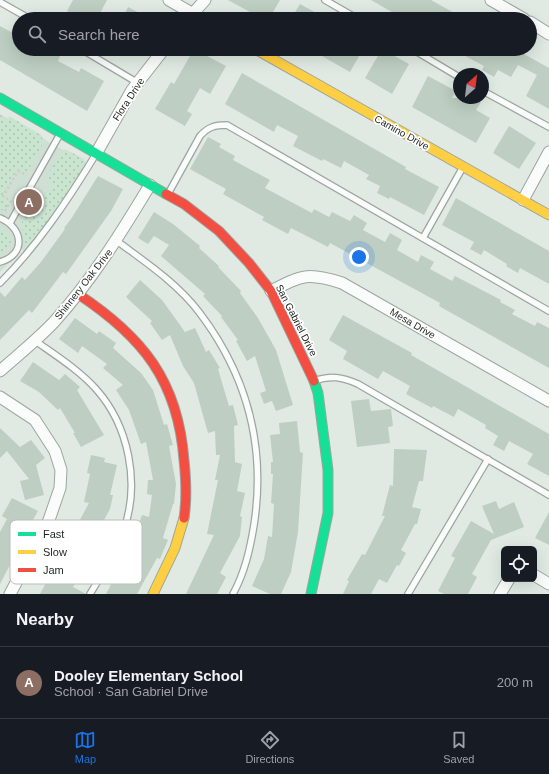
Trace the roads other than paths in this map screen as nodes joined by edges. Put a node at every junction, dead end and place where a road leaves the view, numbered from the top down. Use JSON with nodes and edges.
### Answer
{"nodes":[{"id":1,"x":170,"y":0,"type":"edge"},
{"id":2,"x":205,"y":0,"type":"edge"},
{"id":3,"x":324,"y":0,"type":"edge"},
{"id":4,"x":491,"y":0,"type":"edge"},
{"id":5,"x":0,"y":2,"type":"edge"},
{"id":6,"x":18,"y":12,"type":"edge"},
{"id":7,"x":187,"y":12,"type":"edge"},
{"id":8,"x":197,"y":12,"type":"edge"},
{"id":9,"x":345,"y":12,"type":"edge"},
{"id":10,"x":512,"y":12,"type":"edge"},
{"id":11,"x":537,"y":26,"type":"edge"},
{"id":12,"x":549,"y":34,"type":"edge"},
{"id":13,"x":93,"y":56,"type":"edge"},
{"id":14,"x":159,"y":56,"type":"edge"},
{"id":15,"x":267,"y":56,"type":"edge"},
{"id":16,"x":424,"y":56,"type":"edge"},
{"id":17,"x":453,"y":73,"type":"edge"},
{"id":18,"x":138,"y":83,"type":"junction"},
{"id":19,"x":489,"y":94,"type":"edge"},
{"id":20,"x":0,"y":98,"type":"edge"},
{"id":21,"x":549,"y":127,"type":"edge"},
{"id":22,"x":61,"y":133,"type":"junction"},
{"id":23,"x":97,"y":152,"type":"junction"},
{"id":24,"x":549,"y":152,"type":"edge"},
{"id":25,"x":463,"y":166,"type":"junction"},
{"id":26,"x":150,"y":185,"type":"junction"},
{"id":27,"x":168,"y":195,"type":"junction"},
{"id":28,"x":523,"y":200,"type":"junction"},
{"id":29,"x":549,"y":215,"type":"edge"},
{"id":30,"x":0,"y":218,"type":"edge"},
{"id":31,"x":10,"y":223,"type":"junction"},
{"id":32,"x":423,"y":238,"type":"junction"},
{"id":33,"x":117,"y":241,"type":"junction"},
{"id":34,"x":0,"y":262,"type":"edge"},
{"id":35,"x":0,"y":283,"type":"edge"},
{"id":36,"x":271,"y":291,"type":"junction"},
{"id":37,"x":78,"y":294,"type":"junction"},
{"id":38,"x":549,"y":312,"type":"edge"},
{"id":39,"x":34,"y":340,"type":"junction"},
{"id":40,"x":0,"y":371,"type":"edge"},
{"id":41,"x":314,"y":381,"type":"junction"},
{"id":42,"x":0,"y":396,"type":"edge"},
{"id":43,"x":549,"y":400,"type":"edge"},
{"id":44,"x":488,"y":459,"type":"junction"},
{"id":45,"x":549,"y":495,"type":"edge"},
{"id":46,"x":49,"y":520,"type":"edge"},
{"id":47,"x":125,"y":520,"type":"edge"},
{"id":48,"x":537,"y":577,"type":"edge"},
{"id":49,"x":506,"y":582,"type":"edge"},
{"id":50,"x":15,"y":584,"type":"edge"},
{"id":51,"x":96,"y":584,"type":"edge"},
{"id":52,"x":549,"y":584,"type":"edge"},
{"id":53,"x":10,"y":594,"type":"edge"},
{"id":54,"x":90,"y":594,"type":"edge"},
{"id":55,"x":153,"y":594,"type":"edge"},
{"id":56,"x":233,"y":594,"type":"edge"},
{"id":57,"x":311,"y":594,"type":"edge"},
{"id":58,"x":408,"y":594,"type":"edge"},
{"id":59,"x":500,"y":594,"type":"edge"}],
"edges":[{"from":1,"to":7,"type":"street"},
{"from":2,"to":8,"type":"street"},
{"from":3,"to":9,"type":"lane"},
{"from":4,"to":10,"type":"street"},
{"from":5,"to":6,"type":"lane"},
{"from":11,"to":12,"type":"street"},
{"from":13,"to":18,"type":"lane"},
{"from":14,"to":18,"type":"street","name":"Flora Drive"},
{"from":15,"to":25,"type":"street","name":"Camino Drive"},
{"from":16,"to":17,"type":"lane"},
{"from":18,"to":23,"type":"street","name":"Flora Drive"},
{"from":19,"to":21,"type":"lane"},
{"from":20,"to":22,"type":"street","name":"San Gabriel Drive"},
{"from":22,"to":23,"type":"street","name":"San Gabriel Drive"},
{"from":22,"to":31,"type":"lane"},
{"from":23,"to":26,"type":"street","name":"San Gabriel Drive"},
{"from":23,"to":35,"type":"lane"},
{"from":24,"to":28,"type":"street"},
{"from":25,"to":28,"type":"street","name":"Camino Drive"},
{"from":25,"to":32,"type":"lane"},
{"from":26,"to":27,"type":"street","name":"San Gabriel Drive"},
{"from":26,"to":33,"type":"street","name":"Shinnery Oak Drive"},
{"from":27,"to":32,"type":"lane"},
{"from":27,"to":36,"type":"street","name":"San Gabriel Drive"},
{"from":28,"to":29,"type":"street","name":"Camino Drive"},
{"from":30,"to":31,"type":"lane"},
{"from":31,"to":34,"type":"lane"},
{"from":32,"to":38,"type":"lane"},
{"from":33,"to":37,"type":"street","name":"Shinnery Oak Drive"},
{"from":33,"to":56,"type":"lane"},
{"from":36,"to":41,"type":"street","name":"San Gabriel Drive"},
{"from":36,"to":43,"type":"street","name":"Mesa Drive"},
{"from":37,"to":39,"type":"street","name":"Shinnery Oak Drive"},
{"from":37,"to":55,"type":"street"},
{"from":39,"to":40,"type":"street","name":"Shinnery Oak Drive"},
{"from":39,"to":47,"type":"lane"},
{"from":41,"to":44,"type":"lane"},
{"from":41,"to":57,"type":"street","name":"San Gabriel Drive"},
{"from":42,"to":46,"type":"street"},
{"from":44,"to":45,"type":"lane"},
{"from":44,"to":58,"type":"lane"},
{"from":48,"to":52,"type":"street"},
{"from":49,"to":59,"type":"street"},
{"from":50,"to":53,"type":"street"},
{"from":51,"to":54,"type":"lane"}]}
